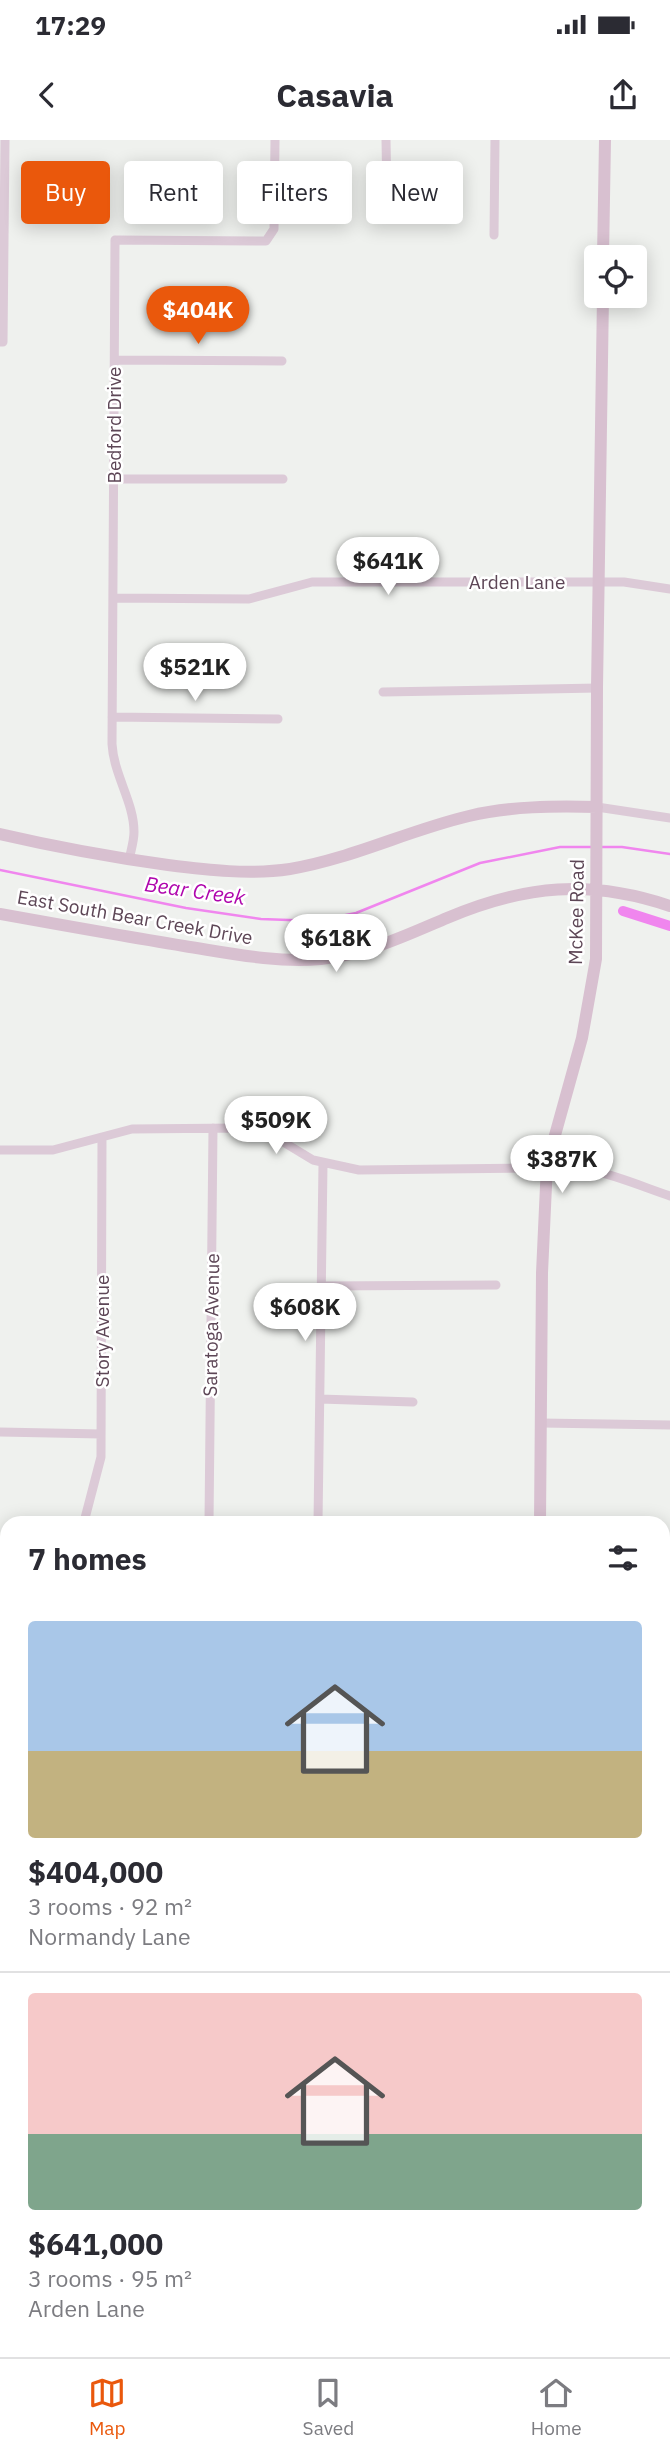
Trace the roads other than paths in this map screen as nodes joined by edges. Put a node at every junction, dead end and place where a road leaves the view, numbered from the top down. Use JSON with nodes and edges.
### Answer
{"nodes":[{"id":1,"x":5,"y":140,"type":"edge"},
{"id":2,"x":275,"y":140,"type":"edge"},
{"id":3,"x":386,"y":140,"type":"edge"},
{"id":4,"x":495,"y":140,"type":"edge"},
{"id":5,"x":605,"y":140,"type":"edge"},
{"id":6,"x":386,"y":161,"type":"edge"},
{"id":7,"x":495,"y":235,"type":"dead end"},
{"id":8,"x":2,"y":236,"type":"edge"},
{"id":9,"x":603,"y":245,"type":"edge"},
{"id":10,"x":603,"y":308,"type":"edge"},
{"id":11,"x":0,"y":342,"type":"edge"},
{"id":12,"x":115,"y":360,"type":"junction"},
{"id":13,"x":282,"y":361,"type":"dead end"},
{"id":14,"x":114,"y":479,"type":"junction"},
{"id":15,"x":283,"y":479,"type":"dead end"},
{"id":16,"x":599,"y":582,"type":"junction"},
{"id":17,"x":670,"y":589,"type":"edge"},
{"id":18,"x":113,"y":598,"type":"junction"},
{"id":19,"x":597,"y":688,"type":"junction"},
{"id":20,"x":383,"y":692,"type":"dead end"},
{"id":21,"x":112,"y":717,"type":"junction"},
{"id":22,"x":278,"y":719,"type":"dead end"},
{"id":23,"x":597,"y":813,"type":"junction"},
{"id":24,"x":670,"y":818,"type":"edge"},
{"id":25,"x":0,"y":834,"type":"edge"},
{"id":26,"x":129,"y":860,"type":"junction"},
{"id":27,"x":597,"y":889,"type":"junction"},
{"id":28,"x":670,"y":906,"type":"edge"},
{"id":29,"x":0,"y":914,"type":"edge"},
{"id":30,"x":213,"y":1128,"type":"junction"},
{"id":31,"x":102,"y":1137,"type":"junction"},
{"id":32,"x":0,"y":1150,"type":"edge"},
{"id":33,"x":323,"y":1164,"type":"junction"},
{"id":34,"x":547,"y":1164,"type":"junction"},
{"id":35,"x":670,"y":1196,"type":"edge"},
{"id":36,"x":496,"y":1285,"type":"dead end"},
{"id":37,"x":321,"y":1286,"type":"junction"},
{"id":38,"x":320,"y":1399,"type":"junction"},
{"id":39,"x":413,"y":1402,"type":"dead end"},
{"id":40,"x":541,"y":1423,"type":"junction"},
{"id":41,"x":670,"y":1425,"type":"edge"},
{"id":42,"x":0,"y":1432,"type":"edge"},
{"id":43,"x":101,"y":1434,"type":"junction"},
{"id":44,"x":85,"y":1516,"type":"edge"},
{"id":45,"x":209,"y":1516,"type":"edge"},
{"id":46,"x":318,"y":1516,"type":"edge"},
{"id":47,"x":540,"y":1516,"type":"edge"}],
"edges":[{"from":1,"to":8,"type":"street"},
{"from":2,"to":12,"type":"street","name":"Bedford Drive"},
{"from":3,"to":6,"type":"street"},
{"from":4,"to":7,"type":"street"},
{"from":5,"to":9,"type":"street"},
{"from":8,"to":11,"type":"street"},
{"from":10,"to":16,"type":"street","name":"McKee Road"},
{"from":12,"to":13,"type":"street"},
{"from":12,"to":14,"type":"street","name":"Bedford Drive"},
{"from":14,"to":15,"type":"street"},
{"from":14,"to":18,"type":"street","name":"Bedford Drive"},
{"from":16,"to":17,"type":"street","name":"Arden Lane"},
{"from":16,"to":18,"type":"street","name":"Arden Lane"},
{"from":16,"to":19,"type":"street","name":"McKee Road"},
{"from":18,"to":21,"type":"street","name":"Bedford Drive"},
{"from":19,"to":20,"type":"street"},
{"from":19,"to":23,"type":"street","name":"McKee Road"},
{"from":21,"to":22,"type":"street"},
{"from":21,"to":26,"type":"street","name":"Bedford Drive"},
{"from":23,"to":24,"type":"street"},
{"from":23,"to":26,"type":"street"},
{"from":23,"to":27,"type":"street","name":"McKee Road"},
{"from":25,"to":26,"type":"street"},
{"from":27,"to":28,"type":"street","name":"East South Bear Creek Drive"},
{"from":27,"to":29,"type":"street","name":"East South Bear Creek Drive"},
{"from":27,"to":34,"type":"street","name":"McKee Road"},
{"from":30,"to":31,"type":"street"},
{"from":30,"to":33,"type":"street"},
{"from":30,"to":45,"type":"street","name":"Saratoga Avenue"},
{"from":31,"to":32,"type":"street"},
{"from":31,"to":43,"type":"street","name":"Story Avenue"},
{"from":33,"to":34,"type":"street"},
{"from":33,"to":37,"type":"street"},
{"from":34,"to":35,"type":"street"},
{"from":34,"to":40,"type":"street","name":"McKee Road"},
{"from":36,"to":37,"type":"street"},
{"from":37,"to":38,"type":"street"},
{"from":38,"to":39,"type":"street"},
{"from":38,"to":46,"type":"street"},
{"from":40,"to":41,"type":"street"},
{"from":40,"to":47,"type":"street","name":"McKee Road"},
{"from":42,"to":43,"type":"street"},
{"from":43,"to":44,"type":"street","name":"Story Avenue"}]}
